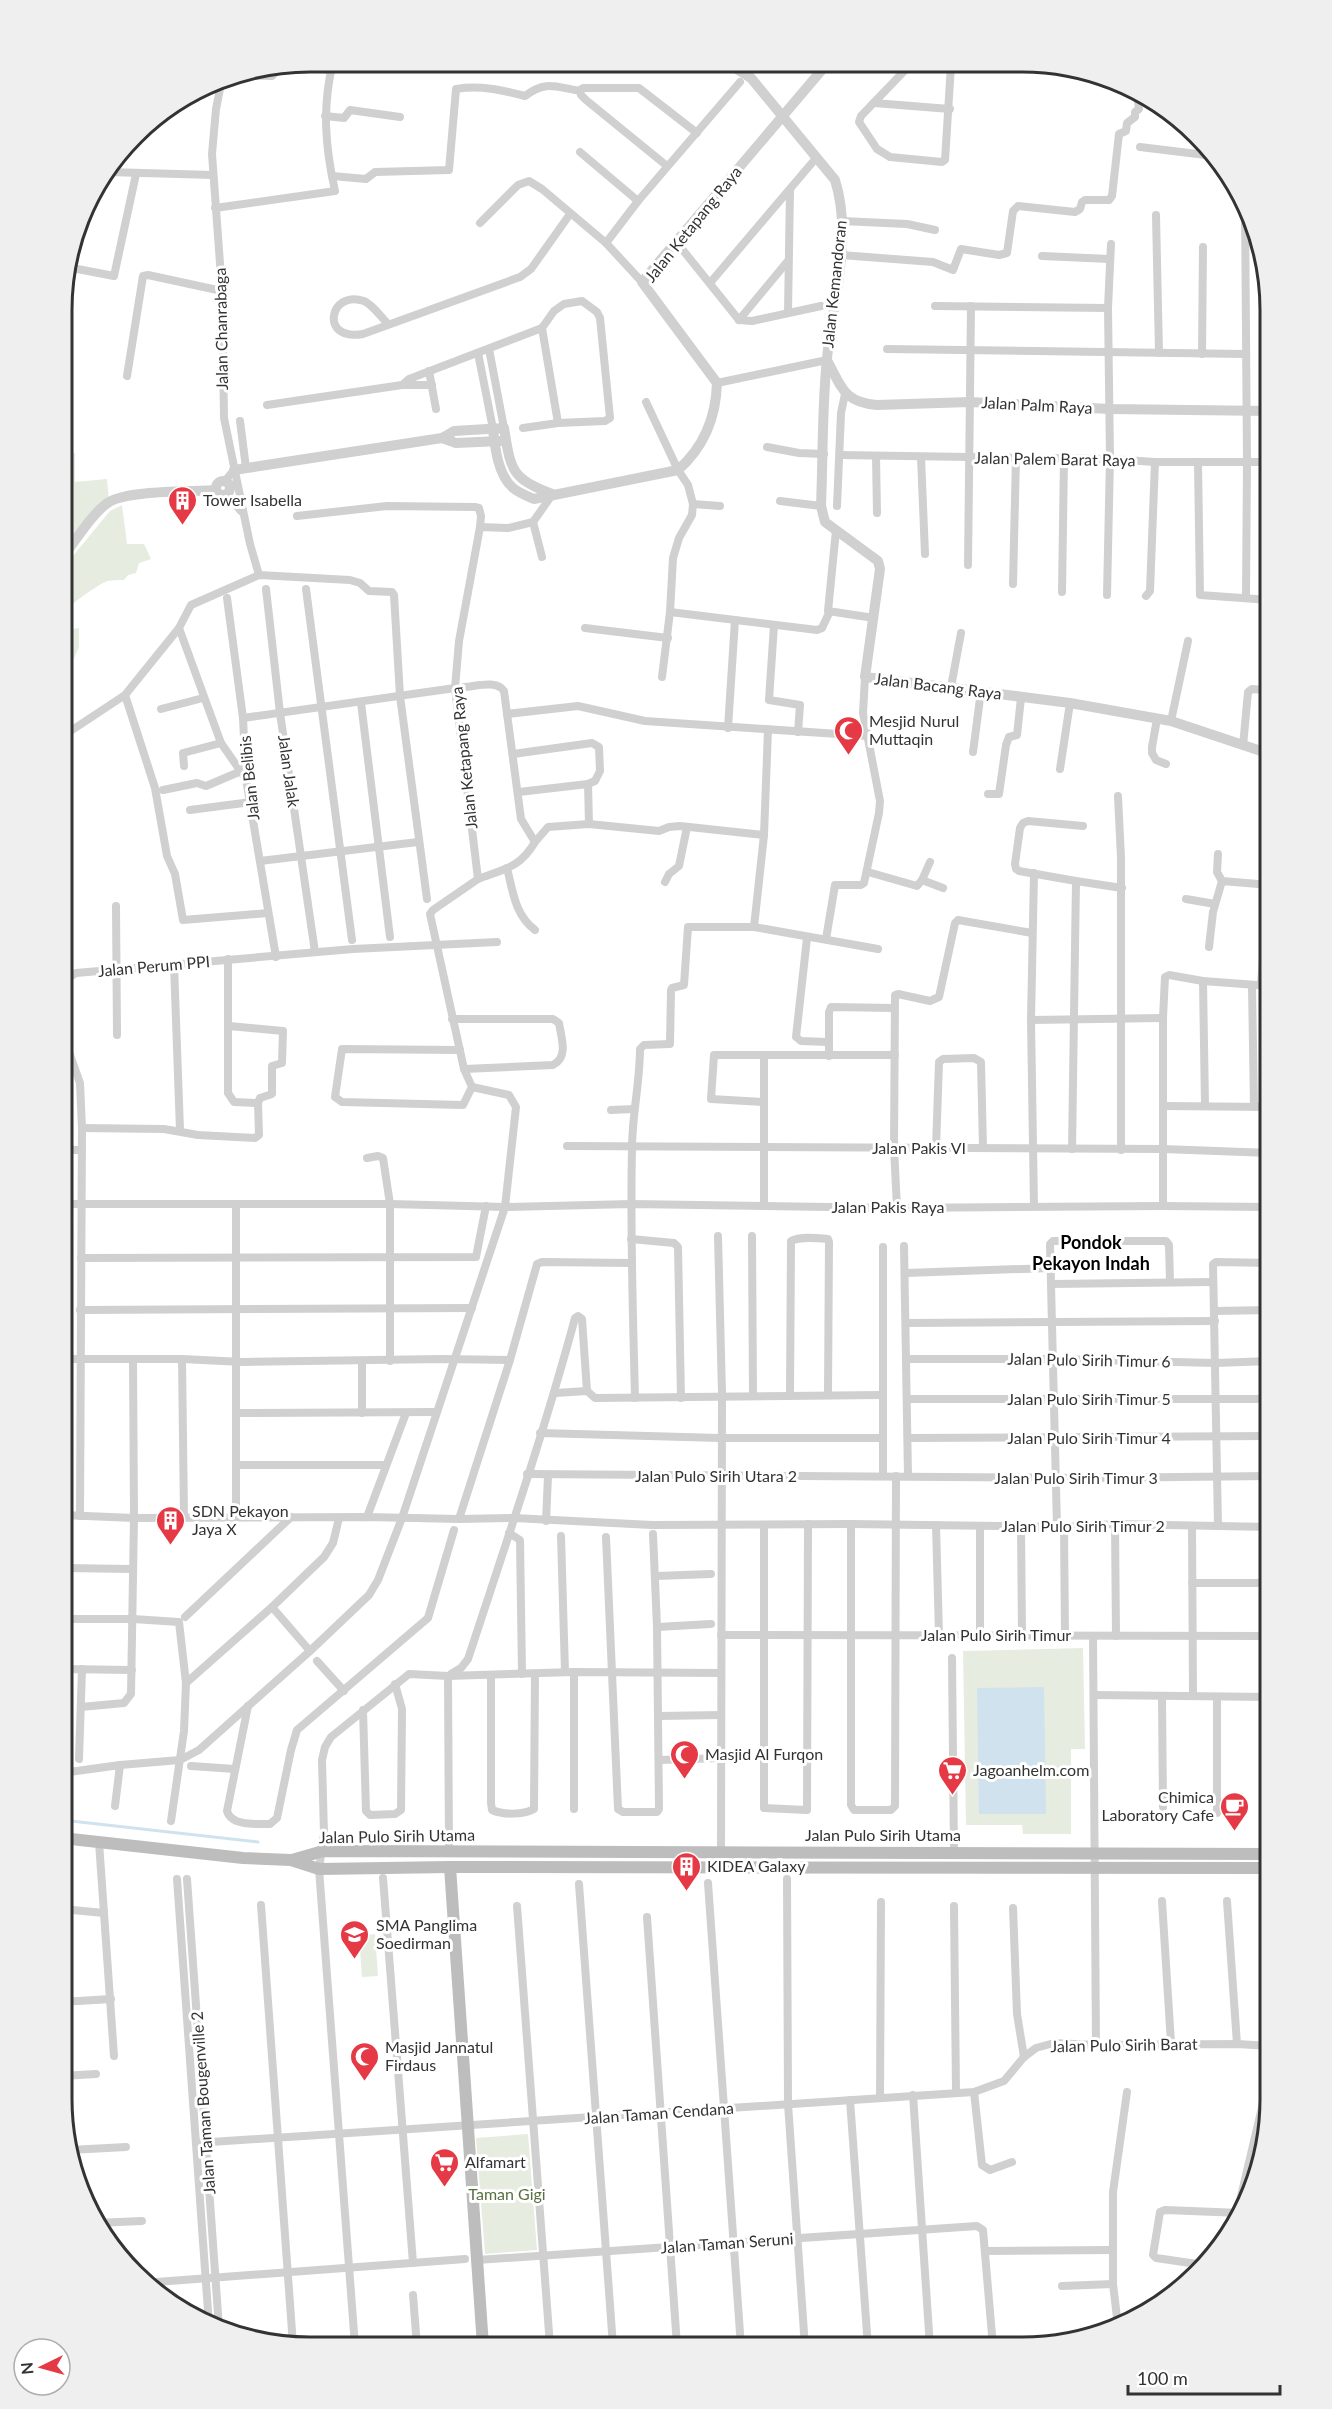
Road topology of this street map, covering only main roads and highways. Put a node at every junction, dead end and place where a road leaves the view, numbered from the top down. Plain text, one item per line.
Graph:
1 (72, 1839) edge
2 (491, 1852) junction
3 (1260, 1854) edge
4 (291, 1860) junction
5 (450, 1867) junction
6 (491, 1867) junction
7 (1260, 1868) edge
8 (482, 2337) edge

1 - 4 main road
2 - 3 main road, Jalan Pulo Sirih Utama
2 - 4 main road, Jalan Pulo Sirih Utama
2 - 6 main road
4 - 5 main road, Jalan Pulo Sirih Utama
5 - 6 main road, Jalan Pulo Sirih Utama
5 - 8 main road
6 - 7 main road, Jalan Pulo Sirih Utama

